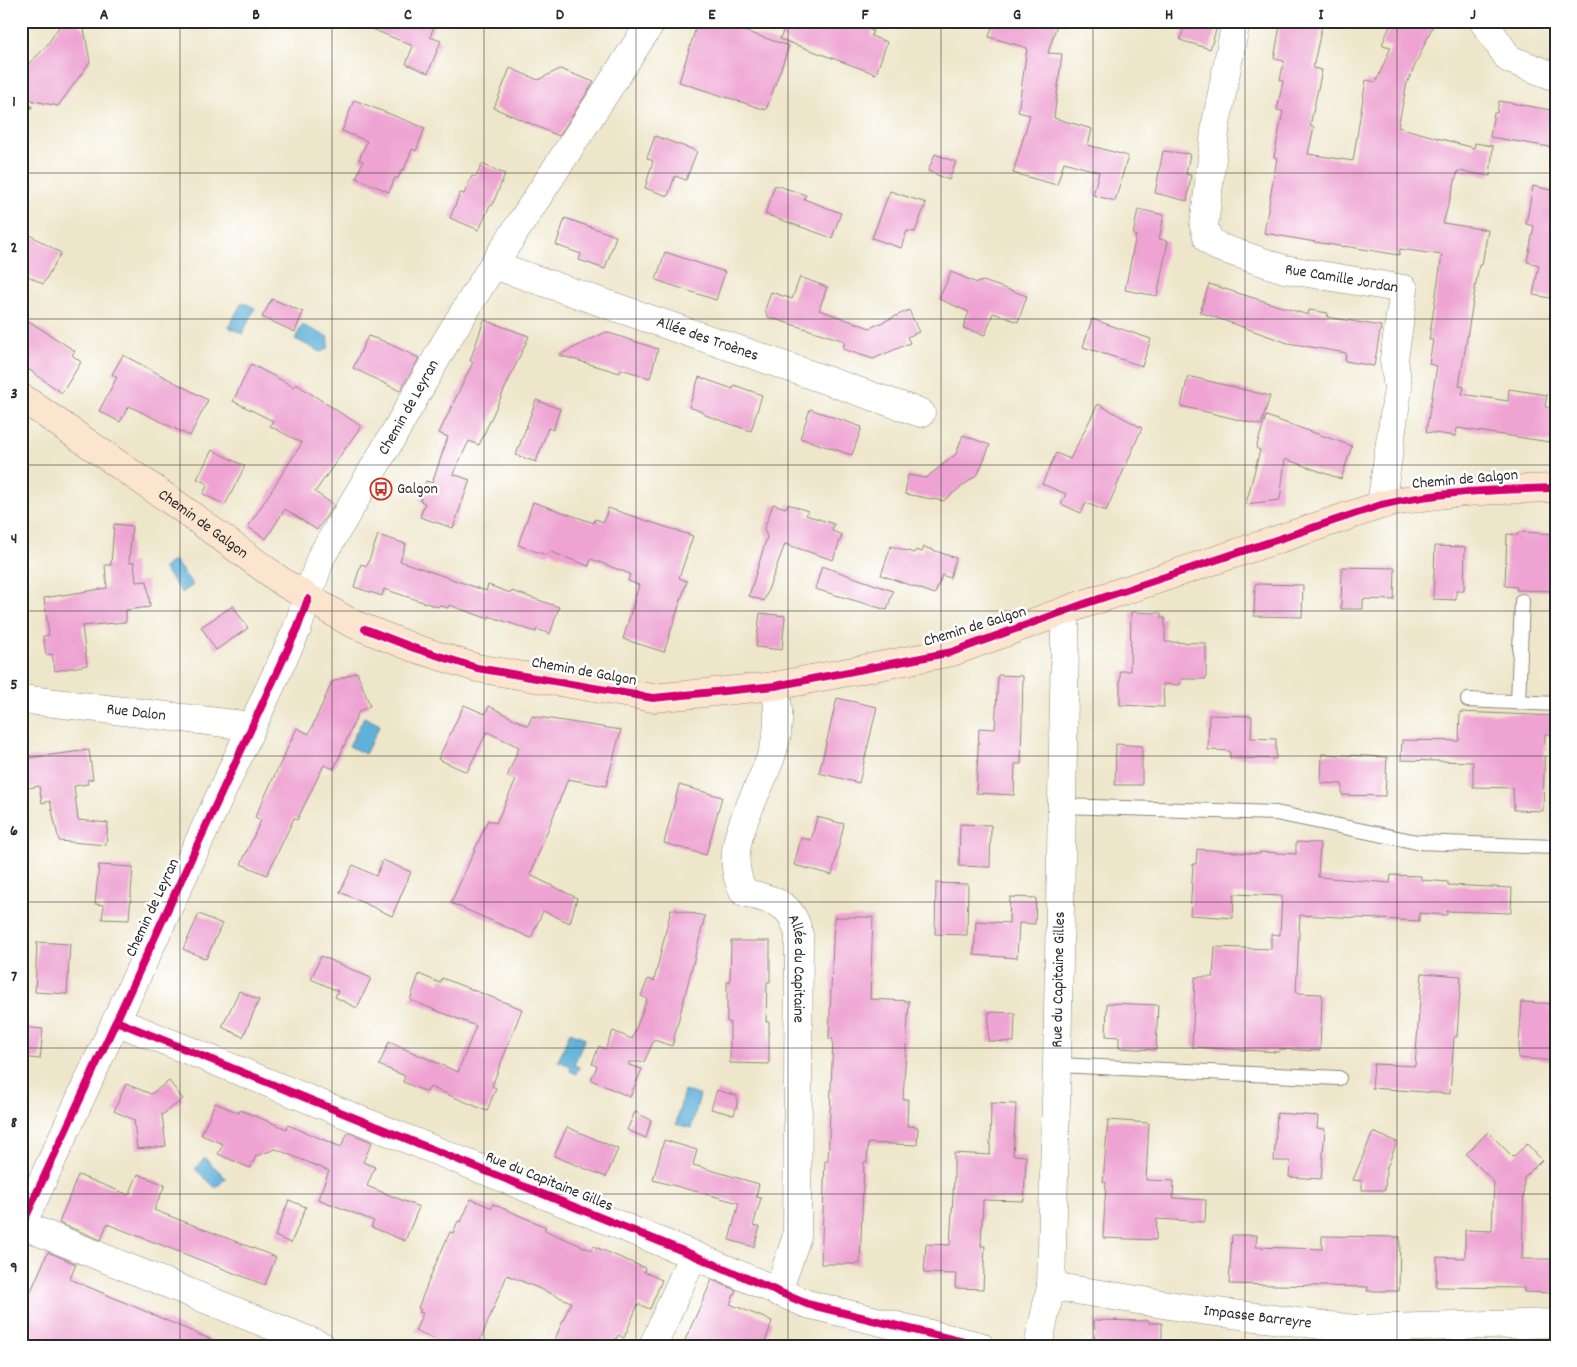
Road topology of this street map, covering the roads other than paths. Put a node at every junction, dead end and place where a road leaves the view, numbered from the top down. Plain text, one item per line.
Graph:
1 (652, 21) edge
2 (1236, 21) edge
3 (1483, 21) edge
4 (1556, 77) edge
5 (494, 265) junction
6 (21, 397) edge
7 (921, 413) dead end
8 (1556, 488) edge
9 (1381, 505) junction
10 (308, 599) junction
11 (1522, 601) dead end
12 (1062, 614) junction
13 (775, 686) junction
14 (21, 699) edge
15 (1468, 700) dead end
16 (1518, 702) junction
17 (1556, 704) edge
18 (251, 726) junction
19 (1062, 806) junction
20 (1556, 848) edge
21 (116, 1021) junction
22 (1057, 1065) junction
23 (1339, 1078) dead end
24 (22, 1226) edge
25 (692, 1255) junction
26 (1051, 1286) junction
27 (778, 1292) junction
28 (1556, 1324) edge
29 (322, 1346) edge
30 (653, 1346) edge
31 (980, 1346) edge
32 (1038, 1346) edge

1 - 5 street, Chemin de Leyran
2 - 9 street, Rue Camille Jordan
3 - 4 street
5 - 7 street, Allée des Troènes
5 - 10 street, Chemin de Leyran
6 - 10 main road, Chemin de Galgon
8 - 9 main road, Chemin de Galgon
9 - 12 main road, Chemin de Galgon
10 - 13 main road, Chemin de Galgon
10 - 18 street, Chemin de Leyran
11 - 16 lane
12 - 13 main road, Chemin de Galgon
12 - 19 street, Rue du Capitaine Gilles
13 - 27 street, Allée du Capitaine
14 - 18 street, Rue Dalon
15 - 16 lane
16 - 17 lane
18 - 21 street, Chemin de Leyran
19 - 20 lane
19 - 22 street, Rue du Capitaine Gilles
21 - 24 street, Chemin de Leyran
21 - 25 street, Rue du Capitaine Gilles
22 - 23 lane
22 - 26 street, Rue du Capitaine Gilles
24 - 29 street
25 - 27 street, Rue du Capitaine Gilles
25 - 30 street
26 - 28 street, Impasse Barreyre
26 - 32 street, Rue du Capitaine Gilles
27 - 31 street, Rue du Capitaine Gilles

